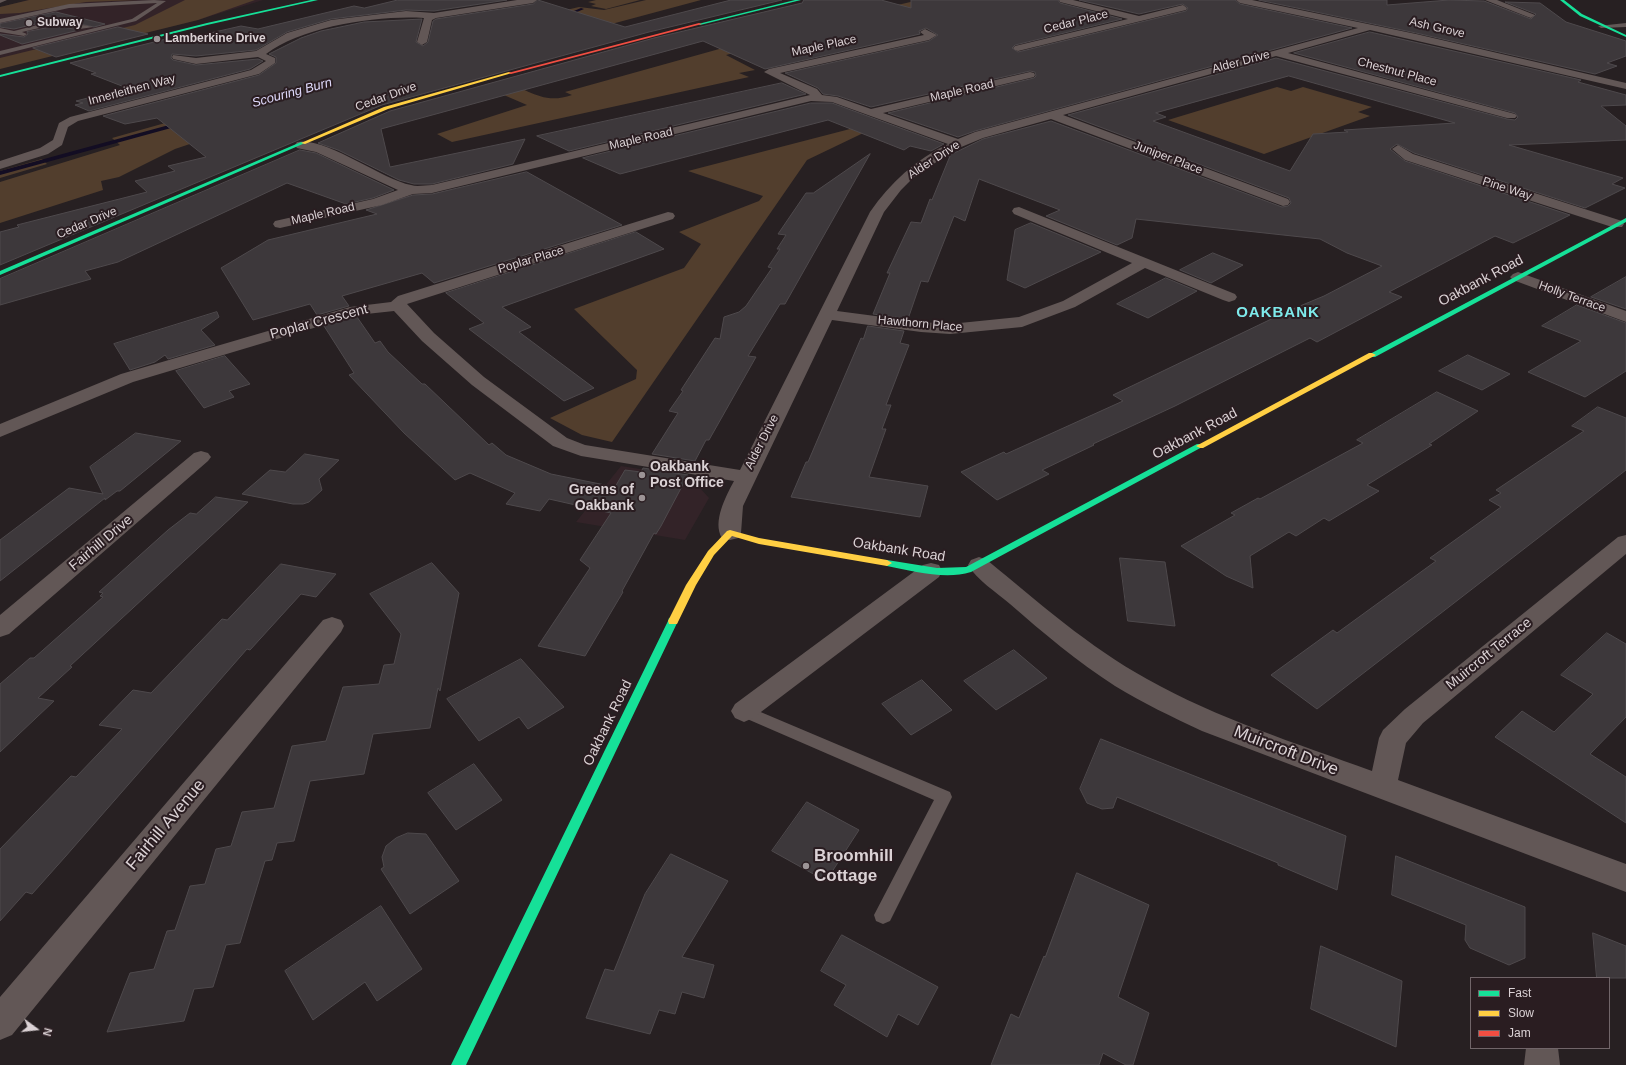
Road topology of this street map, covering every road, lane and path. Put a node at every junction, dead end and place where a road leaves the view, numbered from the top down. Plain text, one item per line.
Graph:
1 (6, 0) edge
2 (164, 0) edge
3 (275, 0) edge
4 (316, 0) edge
5 (533, 0) edge
6 (799, 0) edge
7 (1063, 0) edge
8 (1240, 0) edge
9 (1489, 0) edge
10 (1562, 0) edge
11 (0, 1) edge
12 (1183, 8) dead end
13 (1531, 15) dead end
14 (434, 16) junction
15 (1139, 19) junction
16 (0, 21) edge
17 (207, 24) junction
18 (1626, 25) edge
19 (108, 26) junction
20 (1601, 26) junction
21 (1370, 27) junction
22 (0, 30) edge
23 (15, 32) junction
24 (925, 32) dead end
25 (30, 35) dead end
26 (1626, 36) edge
27 (37, 37) dead end
28 (51, 40) junction
29 (422, 42) dead end
30 (1018, 48) dead end
31 (0, 53) edge
32 (1276, 53) junction
33 (259, 54) junction
34 (177, 57) dead end
35 (196, 61) junction
36 (171, 67) dead end
37 (1030, 75) dead end
38 (0, 76) edge
39 (1626, 86) edge
40 (818, 98) junction
41 (870, 112) junction
42 (1052, 115) junction
43 (1511, 116) dead end
44 (958, 143) junction
45 (301, 145) junction
46 (1398, 149) dead end
47 (0, 165) edge
48 (411, 190) junction
49 (1283, 202) dead end
50 (1019, 211) dead end
51 (668, 216) dead end
52 (1622, 222) edge
53 (280, 224) dead end
54 (1144, 262) junction
55 (0, 273) edge
56 (1518, 277) junction
57 (1229, 297) dead end
58 (395, 306) junction
59 (826, 314) junction
60 (1626, 317) edge
61 (0, 431) edge
62 (202, 457) dead end
63 (745, 477) junction
64 (730, 533) junction
65 (1626, 542) edge
66 (979, 564) junction
67 (931, 571) junction
68 (332, 626) dead end
69 (0, 628) edge
70 (744, 711) joint
71 (1382, 787) junction
72 (1626, 878) edge
73 (883, 915) dead end
74 (0, 1023) edge
75 (458, 1065) edge

1 - 11 lane
2 - 16 lane
2 - 19 lane
3 - 17 street
4 - 17 street
5 - 14 street, Innerleithen Way
6 - 45 street, Cedar Drive
7 - 15 street, Cedar Place
8 - 21 street, Ash Grove
9 - 13 street
10 - 20 street
12 - 15 street, Cedar Place
14 - 29 street
14 - 33 street, Innerleithen Way
15 - 30 street, Cedar Place
17 - 38 street
18 - 20 lane
19 - 23 lane
19 - 28 lane
20 - 26 street
21 - 32 street, Alder Drive
21 - 39 street, Ash Grove
22 - 23 lane
23 - 25 lane
24 - 40 street, Maple Place
27 - 28 lane
28 - 31 lane
32 - 42 street, Alder Drive
32 - 43 street, Chestnut Place
33 - 35 street, Innerleithen Way
33 - 47 street, Innerleithen Way
34 - 35 street, Innerleithen Way
35 - 36 street, Innerleithen Way
37 - 41 street, Maple Road
40 - 41 street, Maple Road
40 - 48 street, Maple Road
41 - 44 street, Maple Road
42 - 44 street, Alder Drive
42 - 49 street, Juniper Place
44 - 59 street, Alder Drive
45 - 48 street, Maple Road
45 - 55 street, Cedar Drive
46 - 52 street, Pine Way
48 - 53 street, Maple Road
50 - 54 street
51 - 58 street, Poplar Place
52 - 56 street, Oakbank Road
54 - 57 street
54 - 59 street, Hawthorn Place
56 - 60 street, Holly Terrace
56 - 66 street, Oakbank Road
58 - 61 street, Poplar Crescent
58 - 63 street
59 - 63 street, Alder Drive
62 - 69 street, Fairhill Drive
63 - 64 street, Alder Drive
64 - 67 street, Oakbank Road
64 - 75 street, Oakbank Road
65 - 71 street, Muircroft Terrace
66 - 67 street, Oakbank Road
66 - 71 street, Muircroft Drive
67 - 70 street
68 - 74 street, Fairhill Avenue
70 - 73 lane
71 - 72 street, Muircroft Drive

